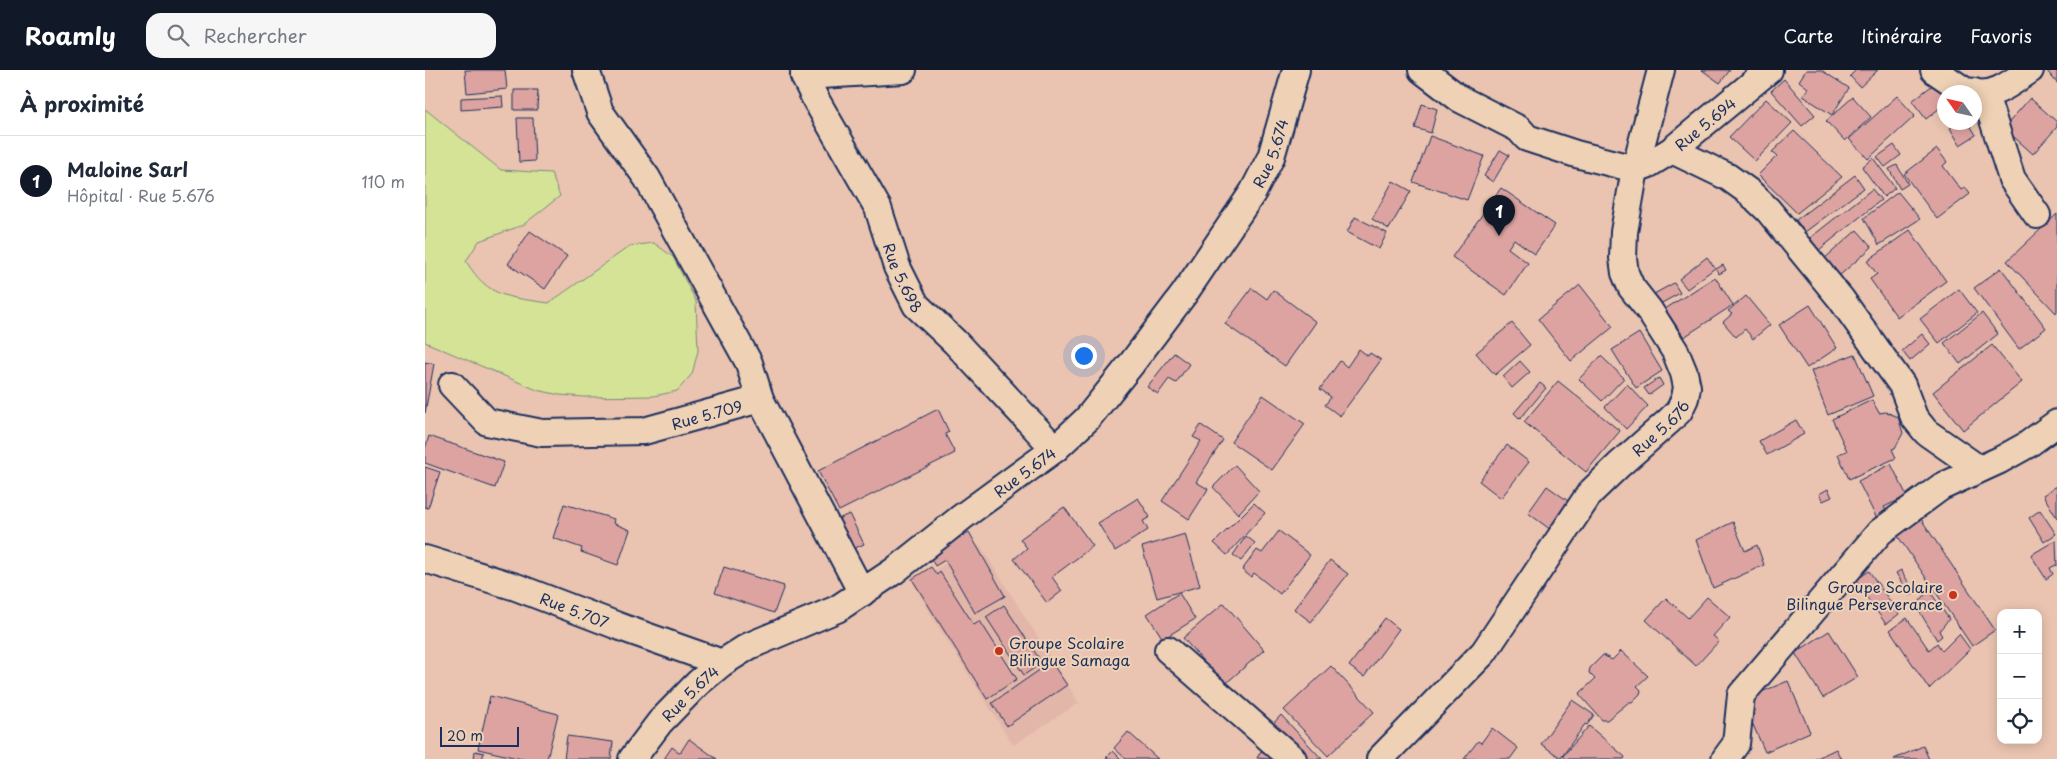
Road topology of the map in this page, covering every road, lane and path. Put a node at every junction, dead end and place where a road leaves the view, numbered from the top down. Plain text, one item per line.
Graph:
1 (586, 70) edge
2 (903, 70) edge
3 (1296, 70) edge
4 (1422, 70) edge
5 (1661, 70) edge
6 (1769, 70) edge
7 (1934, 70) edge
8 (2030, 70) edge
9 (804, 73) edge
10 (1956, 85) edge
11 (1982, 92) edge
12 (1982, 103) edge
13 (1672, 150) junction
14 (1635, 169) junction
15 (2037, 215) dead end
16 (452, 385) dead end
17 (760, 399) junction
18 (2057, 423) edge
19 (1055, 449) junction
20 (1979, 469) junction
21 (425, 559) edge
22 (862, 593) junction
23 (1168, 650) dead end
24 (722, 663) junction
25 (632, 759) edge
26 (1293, 759) edge
27 (1381, 759) edge
28 (1725, 759) edge

1 - 17 street
2 - 9 street
3 - 19 street, Rue 5.674
4 - 14 street
5 - 14 street, Rue 5.676
6 - 13 street, Rue 5.694
7 - 10 street
8 - 11 street
9 - 19 street, Rue 5.698
12 - 15 street
13 - 14 street, Rue 5.694
13 - 20 street
14 - 27 street, Rue 5.676
16 - 17 street, Rue 5.709
17 - 22 street, Rue 5.709
18 - 20 street
19 - 22 street, Rue 5.674
20 - 28 street
21 - 24 street, Rue 5.707
22 - 24 street, Rue 5.674
23 - 26 street
24 - 25 street, Rue 5.674

